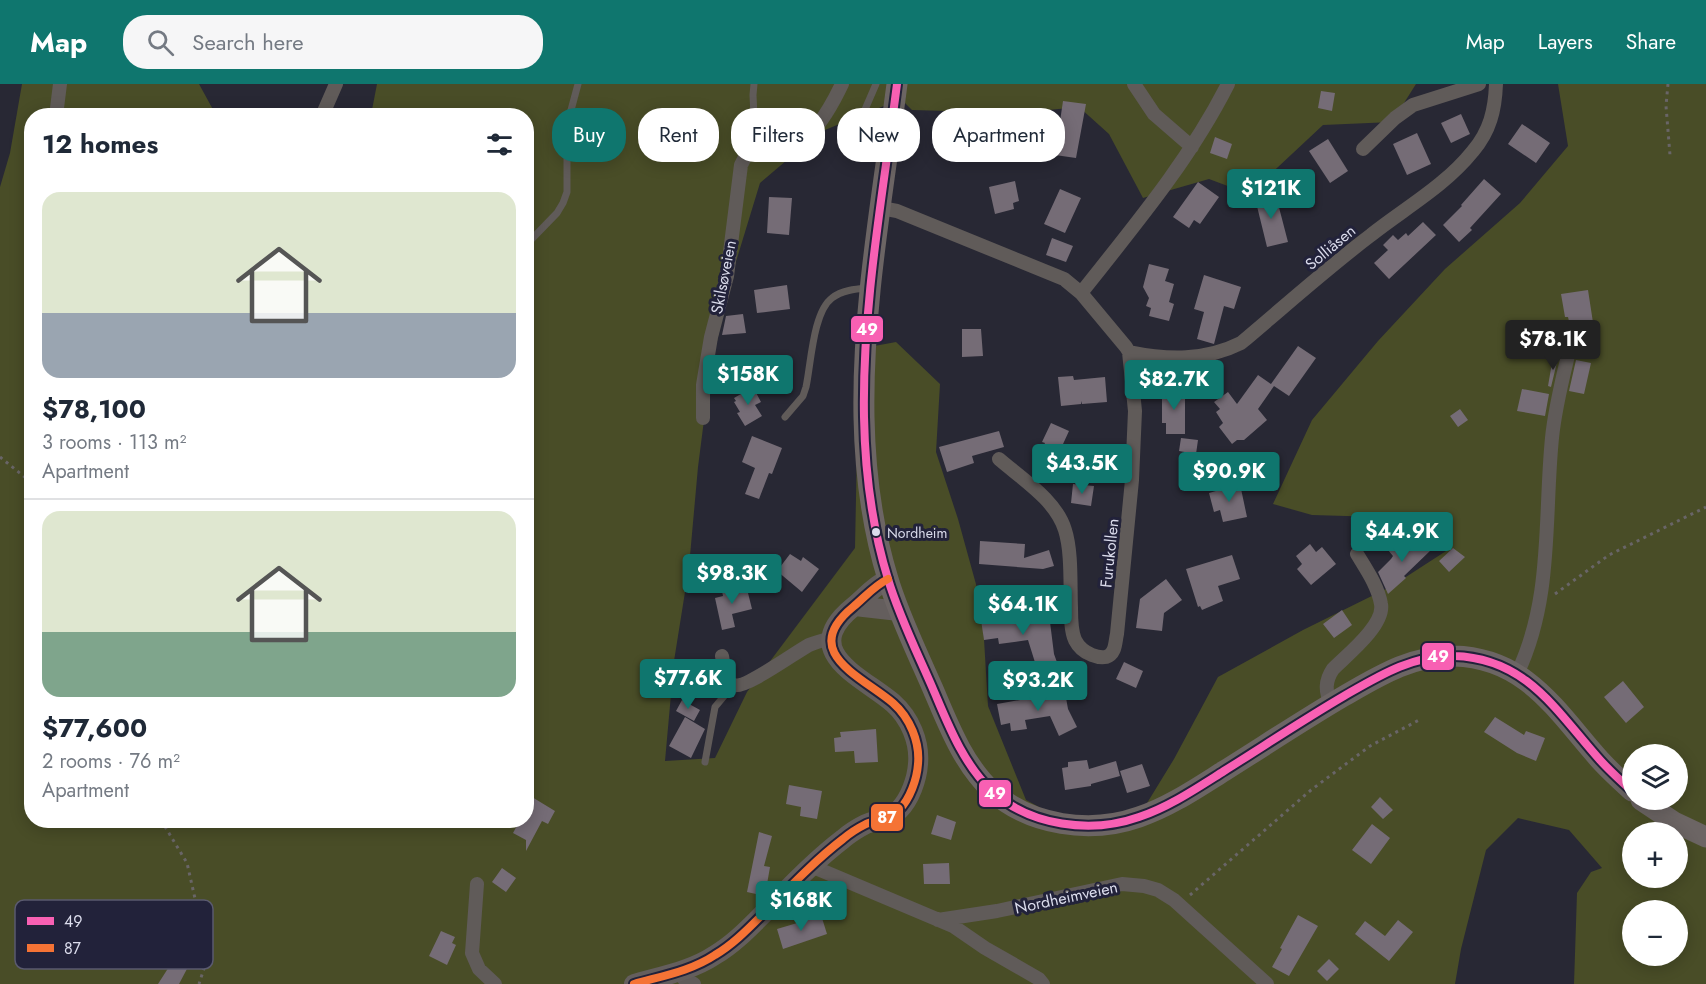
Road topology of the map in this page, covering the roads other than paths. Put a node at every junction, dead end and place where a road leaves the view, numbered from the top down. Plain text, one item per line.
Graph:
1 (60, 84) edge
2 (336, 84) edge
3 (578, 84) edge
4 (754, 84) edge
5 (842, 84) edge
6 (876, 84) edge
7 (897, 84) edge
8 (1134, 84) edge
9 (1228, 84) edge
10 (1479, 84) edge
11 (1496, 84) edge
12 (57, 108) edge
13 (326, 108) edge
14 (754, 108) edge
15 (865, 108) edge
16 (894, 108) edge
17 (825, 112) edge
18 (1192, 147) junction
19 (1363, 149) dead end
20 (743, 162) edge
21 (887, 162) edge
22 (881, 208) junction
23 (534, 237) edge
24 (871, 288) junction
25 (1081, 293) junction
26 (1570, 347) dead end
27 (1129, 352) junction
28 (785, 417) dead end
29 (703, 418) dead end
30 (999, 459) dead end
31 (1357, 554) dead end
32 (888, 579) junction
33 (855, 606) junction
34 (899, 611) junction
35 (832, 638) junction
36 (722, 656) dead end
37 (1517, 674) junction
38 (738, 686) junction
39 (1331, 704) junction
40 (705, 762) dead end
41 (1622, 781) edge
42 (1656, 810) edge
43 (1706, 837) edge
44 (811, 866) junction
45 (477, 884) dead end
46 (938, 920) junction
47 (688, 979) edge
48 (495, 984) edge
49 (634, 984) edge
50 (1043, 984) edge
51 (1267, 984) edge

1 - 12 street
2 - 13 street
3 - 23 lane
4 - 14 lane
5 - 17 street
6 - 15 lane
7 - 16 main road
8 - 18 street
9 - 18 street
10 - 19 street
11 - 27 street, Solliåsen
18 - 25 street
20 - 29 street, Skilsøveien
21 - 22 main road
22 - 24 main road
22 - 25 street
24 - 28 lane
24 - 32 main road
25 - 27 street
26 - 37 street
27 - 30 street, Furukollen
31 - 39 street
32 - 33 main road
32 - 34 main road
33 - 34 main road
33 - 35 main road
34 - 39 main road
35 - 38 street
35 - 44 main road
36 - 38 street
37 - 39 main road
37 - 41 main road
38 - 40 lane
42 - 43 main road
44 - 46 street
44 - 47 main road
45 - 48 street
46 - 50 street
46 - 51 street, Nordheimveien
47 - 49 main road

